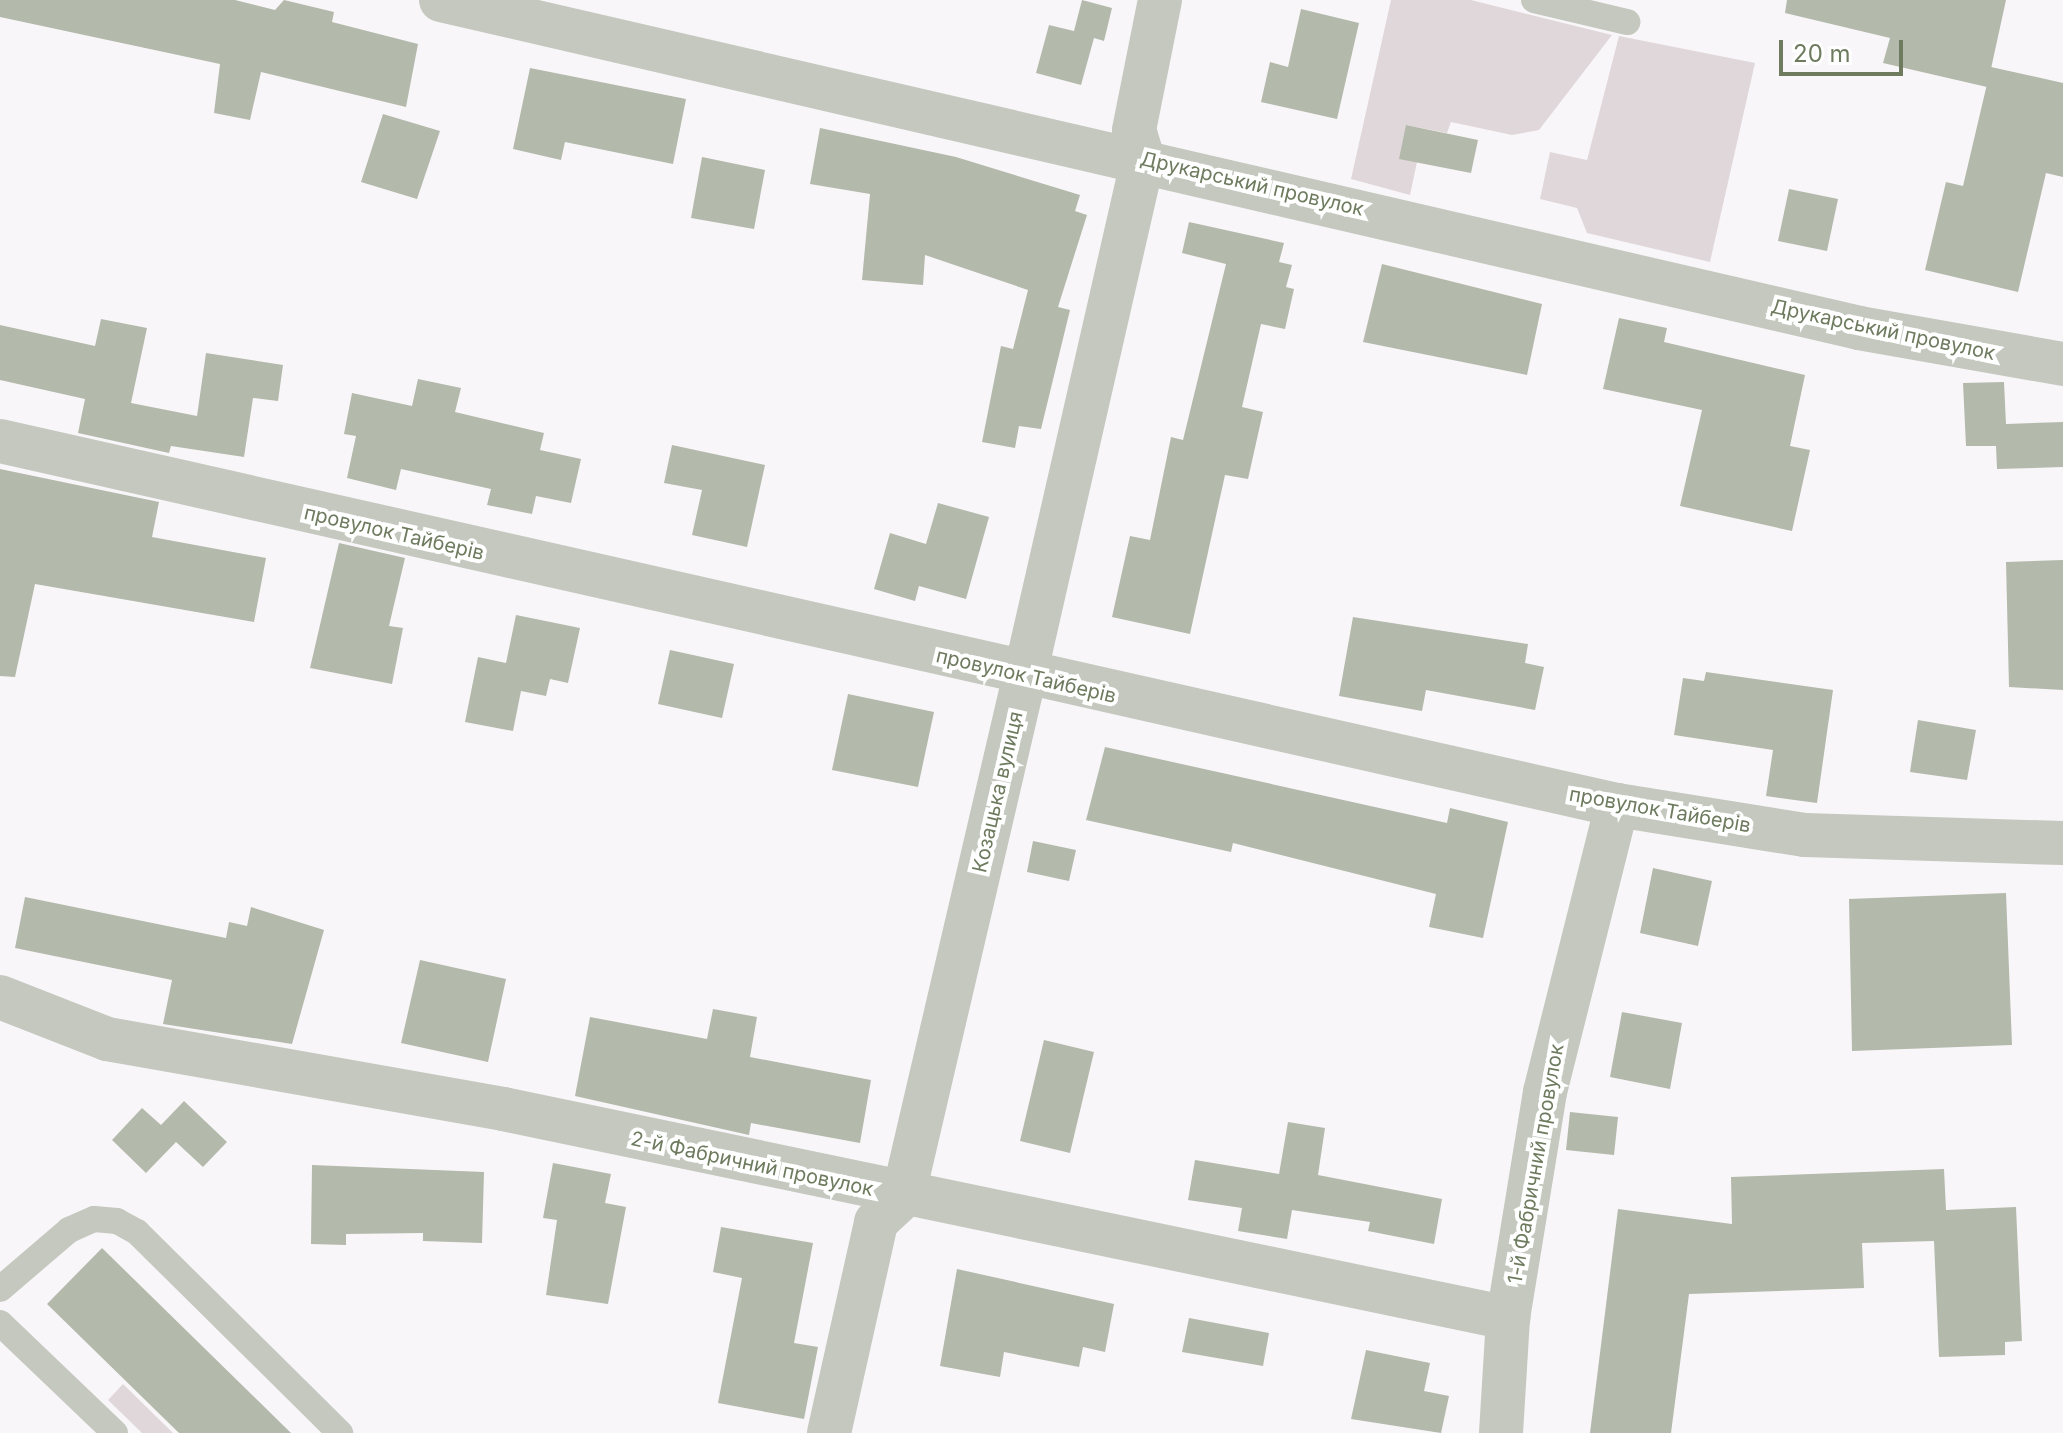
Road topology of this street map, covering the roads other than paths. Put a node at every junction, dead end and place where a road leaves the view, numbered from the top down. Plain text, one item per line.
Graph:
1 (441, 0) edge
2 (1160, 0) edge
3 (1534, 0) edge
4 (1627, 22) dead end
5 (1143, 159) junction
6 (2063, 364) edge
7 (0, 441) edge
8 (1025, 677) junction
9 (1617, 805) junction
10 (2063, 843) edge
11 (0, 997) edge
12 (903, 1197) junction
13 (0, 1289) edge
14 (1508, 1318) junction
15 (0, 1323) edge
16 (115, 1433) edge
17 (340, 1433) edge
18 (829, 1433) edge
19 (1501, 1433) edge

1 - 5 street, Друкарський провулок
2 - 5 street, Козацька вулиця
3 - 4 lane
5 - 6 street, Друкарський провулок
5 - 8 street, Козацька вулиця
7 - 8 street, провулок Тайберів
8 - 9 street, провулок Тайберів
8 - 12 street, Козацька вулиця
9 - 10 street, провулок Тайберів
9 - 14 street, 1-й Фабричний провулок
11 - 12 street, 2-й Фабричний провулок
12 - 14 street, 2-й Фабричний провулок
12 - 18 street
13 - 17 lane
14 - 19 street, 1-й Фабричний провулок
15 - 16 lane

